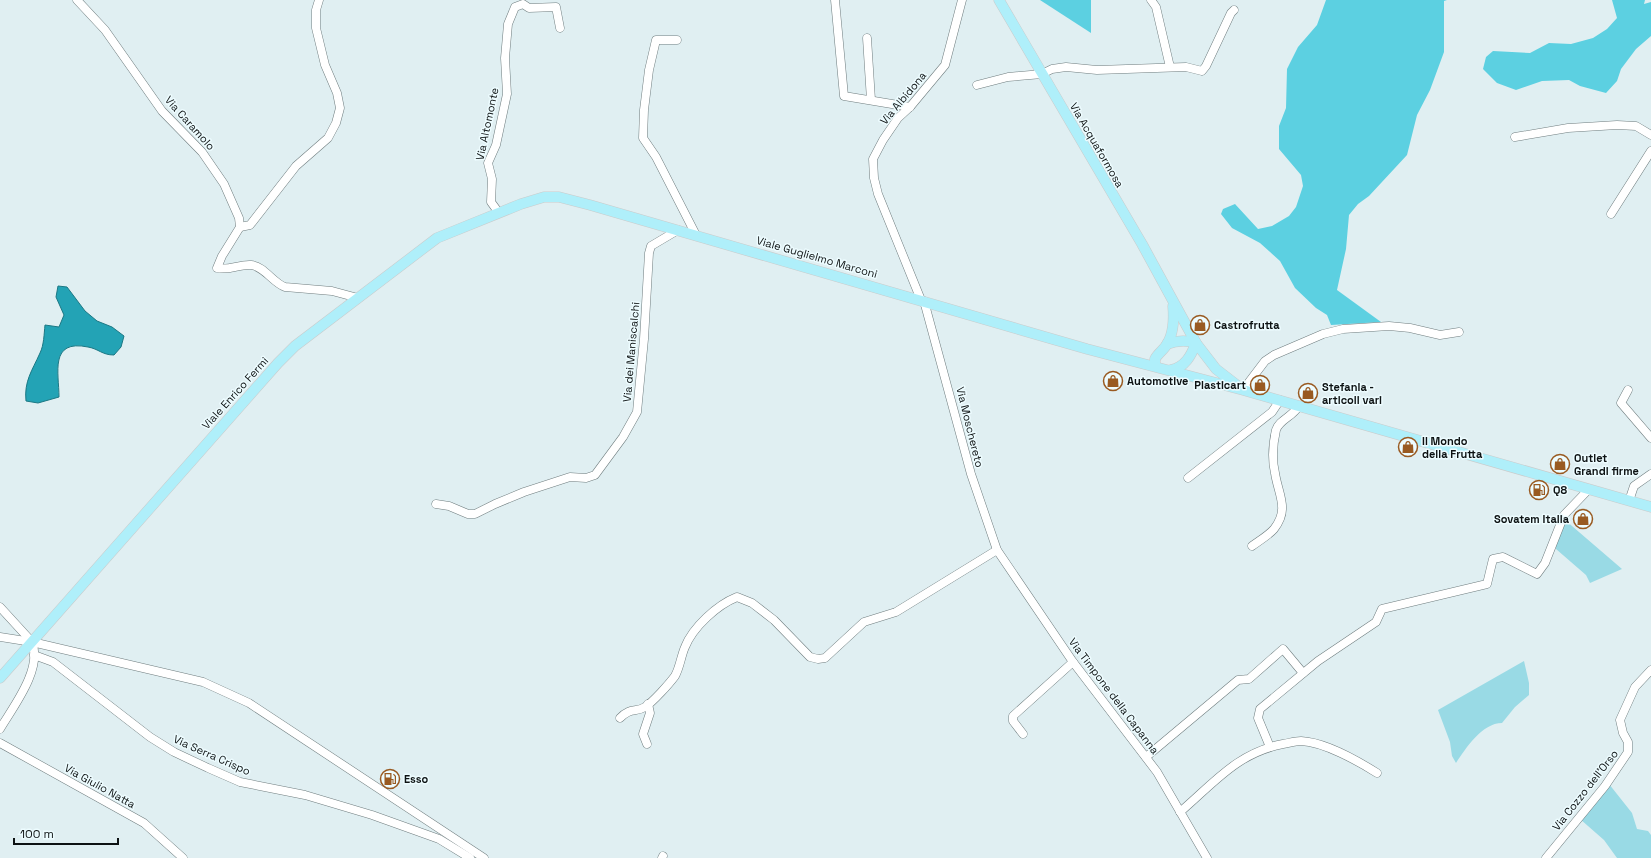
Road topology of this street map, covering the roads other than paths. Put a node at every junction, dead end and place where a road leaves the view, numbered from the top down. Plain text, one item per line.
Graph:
1 (77, 0) edge
2 (319, 0) edge
3 (835, 0) edge
4 (962, 0) edge
5 (999, 0) edge
6 (1152, 0) edge
7 (1234, 10) dead end
8 (560, 28) dead end
9 (867, 38) dead end
10 (677, 40) dead end
11 (1170, 67) junction
12 (1042, 74) junction
13 (977, 85) dead end
14 (871, 100) junction
15 (910, 107) junction
16 (1651, 135) edge
17 (1515, 137) dead end
18 (1651, 151) edge
19 (499, 213) junction
20 (1611, 214) dead end
21 (240, 227) junction
22 (678, 230) junction
23 (696, 235) junction
24 (358, 298) junction
25 (923, 301) junction
26 (1173, 302) junction
27 (1459, 332) dead end
28 (1196, 343) junction
29 (1167, 344) junction
30 (1155, 361) junction
31 (1171, 370) junction
32 (1243, 390) junction
33 (1628, 390) dead end
34 (1280, 400) junction
35 (1299, 406) junction
36 (1651, 438) edge
37 (1651, 474) edge
38 (1188, 478) dead end
39 (1589, 490) junction
40 (1629, 501) junction
41 (436, 504) dead end
42 (1651, 507) edge
43 (1252, 546) dead end
44 (999, 553) junction
45 (0, 607) edge
46 (0, 637) edge
47 (32, 642) junction
48 (34, 655) junction
49 (1073, 662) junction
50 (1651, 670) edge
51 (1303, 673) junction
52 (0, 678) edge
53 (648, 704) junction
54 (620, 718) dead end
55 (0, 729) edge
56 (1023, 734) dead end
57 (0, 742) edge
58 (648, 744) dead end
59 (1270, 747) junction
60 (1146, 757) junction
61 (1377, 772) dead end
62 (1180, 812) junction
63 (182, 858) edge
64 (470, 858) edge
65 (484, 858) edge
66 (1207, 858) edge
67 (1546, 858) edge

1 - 21 street, Via Caramolo
2 - 21 street
3 - 14 street
4 - 15 street, Via Albidona
5 - 12 main road, Via Acquaformosa
6 - 11 street
7 - 11 street
8 - 19 street, Via Altomonte
9 - 14 street
10 - 23 street
11 - 12 street
12 - 13 street
12 - 26 main road, Via Acquaformosa
14 - 15 street
15 - 25 street, Via Albidona
16 - 17 street
18 - 20 street
19 - 22 main road, Viale Guglielmo Marconi
19 - 24 main road, Viale Enrico Fermi
21 - 24 street
22 - 23 main road, Viale Guglielmo Marconi
22 - 41 street, Via dei Maniscalchi
23 - 25 main road, Viale Guglielmo Marconi
24 - 47 main road, Viale Enrico Fermi
25 - 30 main road, Viale Guglielmo Marconi
25 - 44 street, Via Moschereto
26 - 28 main road, Via Acquaformosa
26 - 29 main road
27 - 32 street
28 - 29 main road
28 - 31 main road
28 - 32 main road, Via Acquaformosa
29 - 30 main road
30 - 31 main road, Viale Guglielmo Marconi
31 - 32 main road, Viale Guglielmo Marconi
32 - 34 main road, Viale Guglielmo Marconi
33 - 36 street
34 - 35 main road, Viale Guglielmo Marconi
34 - 38 street
35 - 39 main road, Viale Guglielmo Marconi
35 - 43 street
37 - 40 street
39 - 40 main road, Viale Guglielmo Marconi
39 - 51 street
40 - 42 main road, Viale Guglielmo Marconi
44 - 49 street, Via Timpone della Capanna
44 - 53 street
45 - 47 street
46 - 47 street
47 - 48 street
47 - 52 main road, Viale Enrico Fermi
47 - 65 street
48 - 55 street
48 - 64 street, Via Serra Crispo
49 - 56 street
49 - 60 street, Via Timpone della Capanna
50 - 67 street, Via Cozzo dell'Orso
51 - 59 street
51 - 60 street
53 - 54 street
53 - 58 street
57 - 63 street, Via Giulio Natta
59 - 61 street
59 - 62 street
60 - 62 street, Via Timpone della Capanna
62 - 66 street, Via Timpone della Capanna

